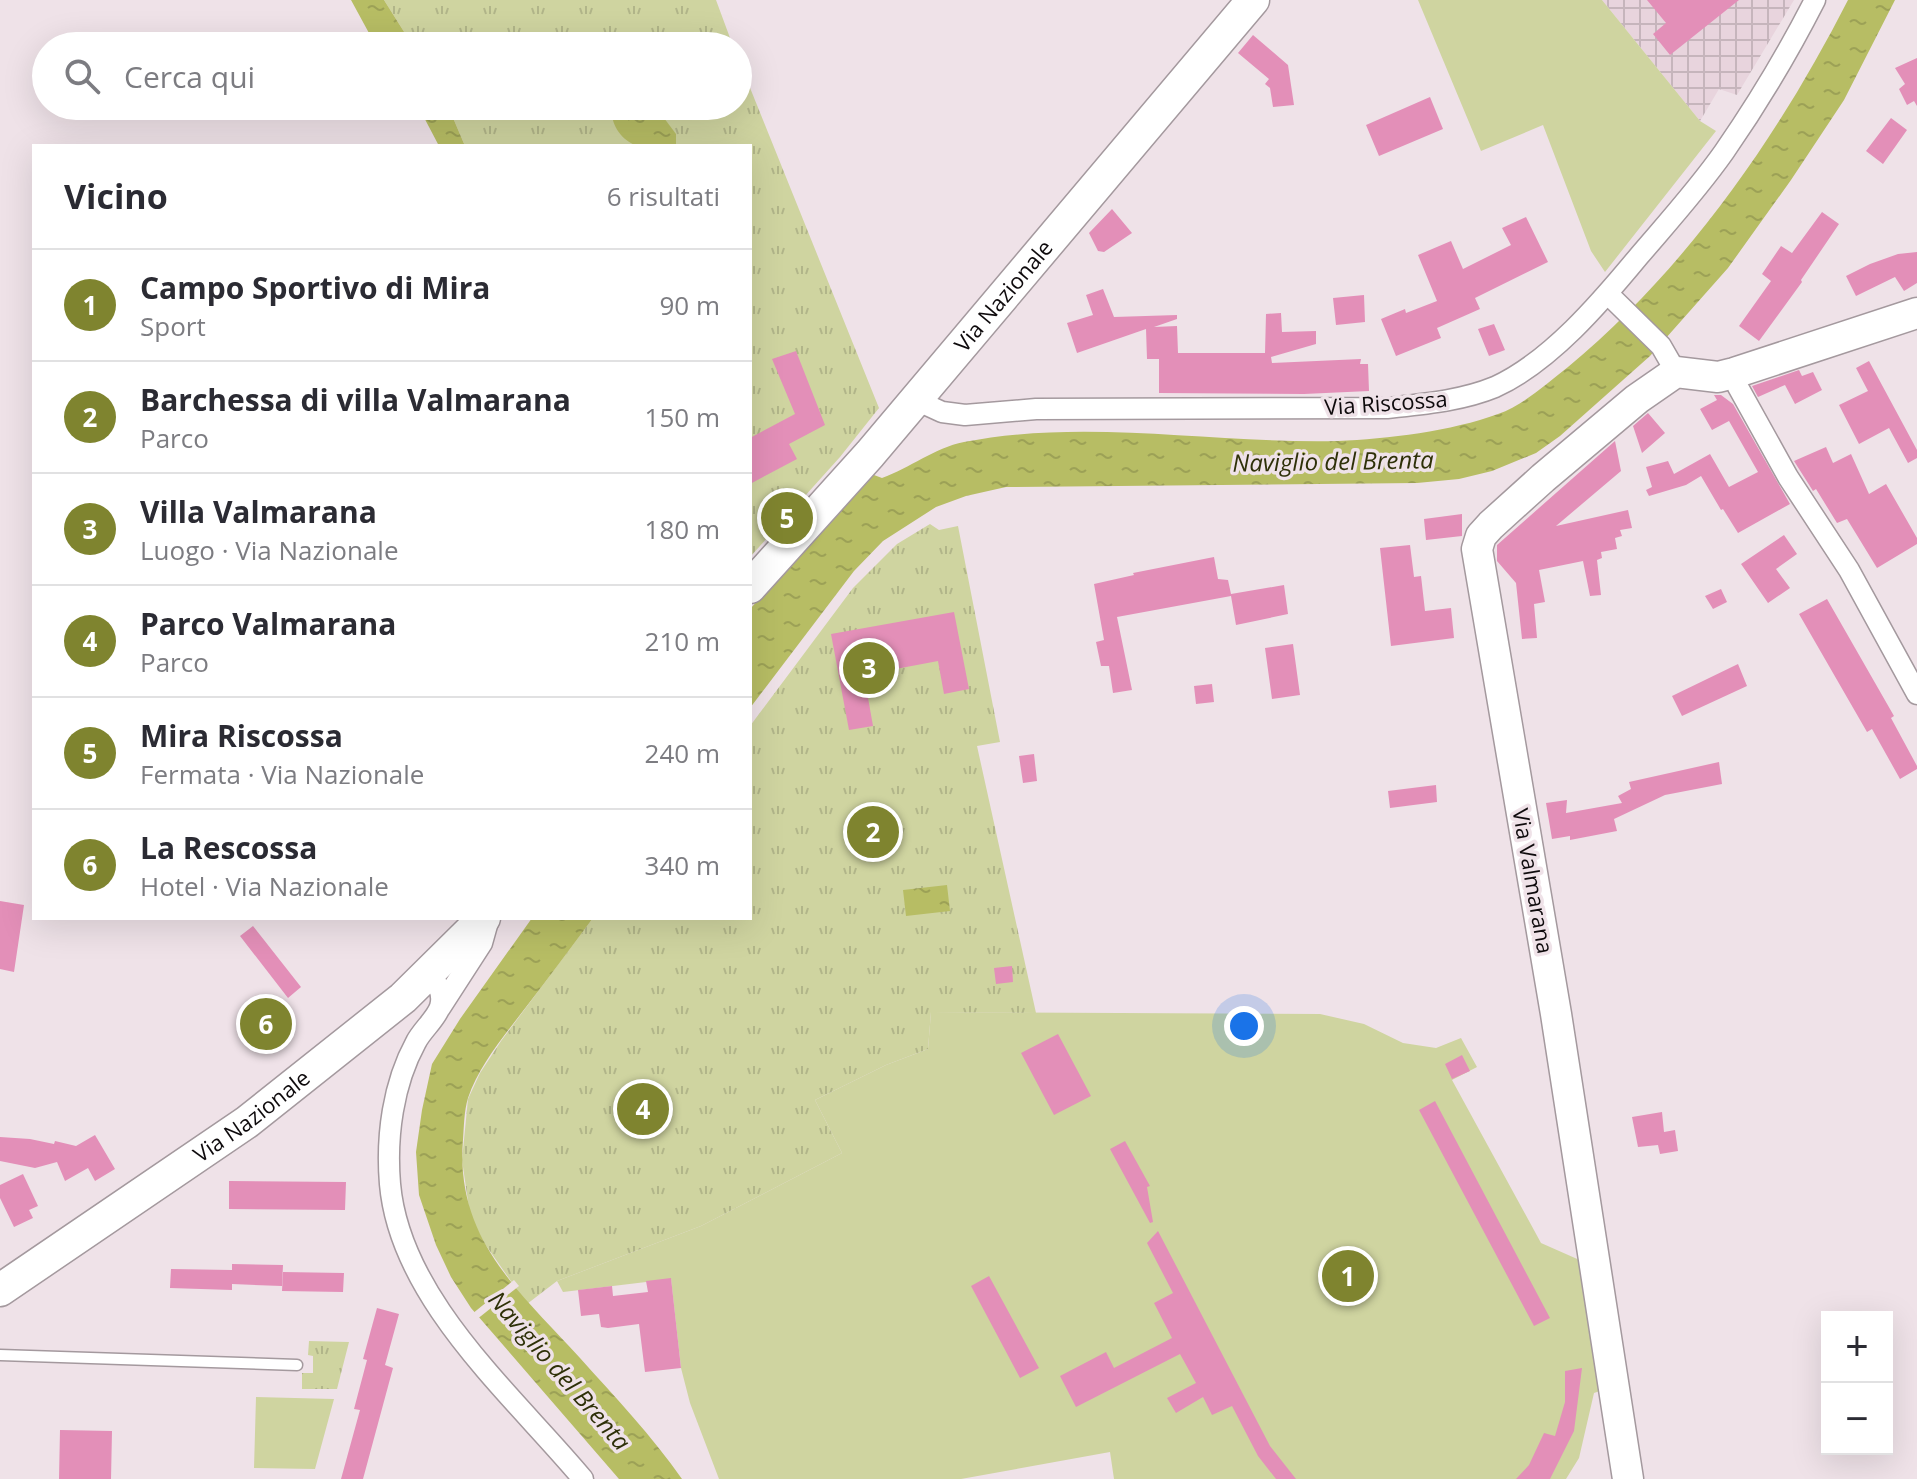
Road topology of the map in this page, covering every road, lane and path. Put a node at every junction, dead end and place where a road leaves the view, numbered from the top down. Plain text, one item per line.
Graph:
1 (1253, 0) edge
2 (1815, 0) edge
3 (1612, 297) junction
4 (1917, 313) edge
5 (1669, 359) junction
6 (1734, 373) junction
7 (916, 400) junction
8 (752, 585) edge
9 (1917, 694) edge
10 (484, 920) edge
11 (486, 920) edge
12 (429, 974) junction
13 (403, 998) junction
14 (440, 1008) junction
15 (416, 1042) junction
16 (0, 1290) edge
17 (0, 1355) edge
18 (297, 1365) dead end
19 (583, 1479) edge
20 (1628, 1479) edge

1 - 7 main road, Via Nazionale
2 - 3 street, Via Riscossa
3 - 5 street
3 - 7 street, Via Riscossa
4 - 6 street
5 - 6 street
5 - 20 street, Via Valmarana
6 - 9 street
7 - 8 main road, Via Nazionale
10 - 12 main road, Via Nazionale
11 - 14 street
12 - 13 main road, Via Nazionale
12 - 14 street
13 - 15 street
13 - 16 main road, Via Nazionale
14 - 15 street
15 - 19 street
17 - 18 lane

